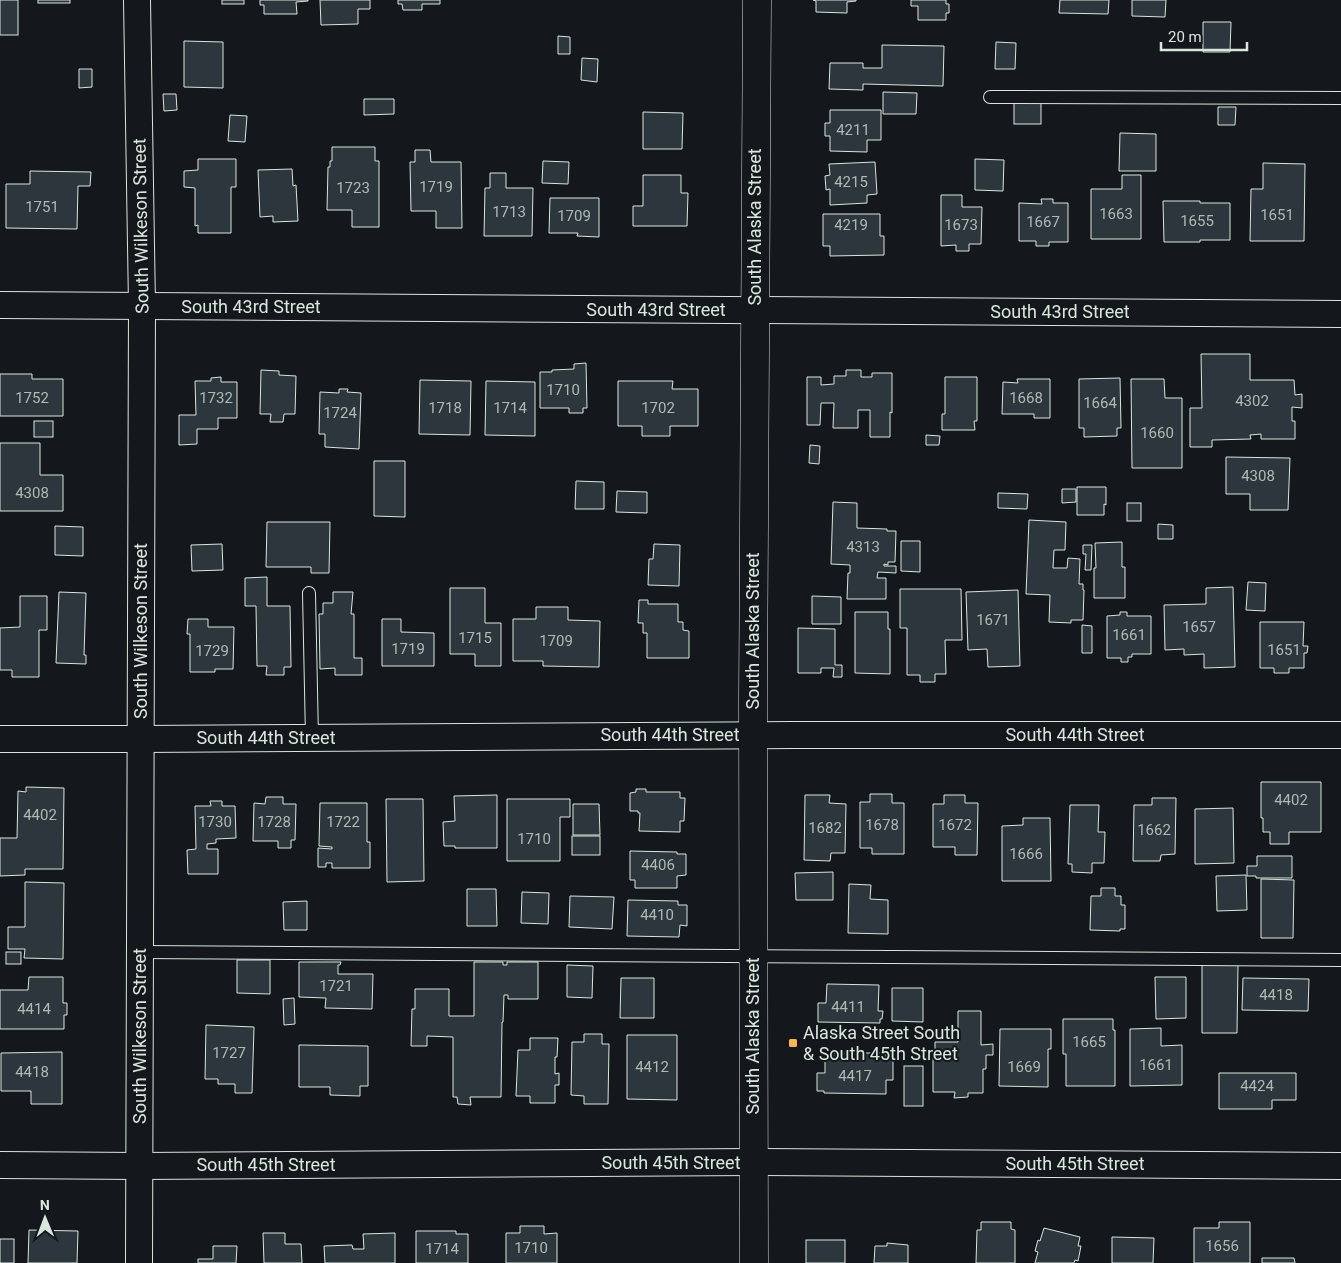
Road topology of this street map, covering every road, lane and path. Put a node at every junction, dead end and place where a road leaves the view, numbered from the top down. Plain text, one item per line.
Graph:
1 (137, 0) edge
2 (757, 0) edge
3 (990, 97) dead end
4 (1341, 98) edge
5 (0, 306) edge
6 (142, 306) junction
7 (755, 310) junction
8 (1341, 314) edge
9 (309, 593) dead end
10 (753, 735) junction
11 (1341, 735) edge
12 (312, 738) junction
13 (0, 739) edge
14 (141, 739) junction
15 (140, 952) junction
16 (753, 956) junction
17 (1341, 960) edge
18 (754, 1162) junction
19 (0, 1165) edge
20 (139, 1166) junction
21 (1341, 1166) edge
22 (139, 1263) edge
23 (754, 1263) edge

1 - 6 street, South Wilkeson Street
2 - 7 street, South Alaska Street
3 - 4 lane
5 - 6 street, South 43rd Street
6 - 7 street, South 43rd Street
6 - 14 street, South Wilkeson Street
7 - 8 street, South 43rd Street
7 - 10 street, South Alaska Street
9 - 12 lane
10 - 11 street, South 44th Street
10 - 12 street, South 44th Street
10 - 16 street, South Alaska Street
12 - 14 street, South 44th Street
13 - 14 street, South 44th Street
14 - 15 street, South Wilkeson Street
15 - 16 lane
15 - 20 street, South Wilkeson Street
16 - 17 lane
16 - 18 street, South Alaska Street
18 - 20 street, South 45th Street
18 - 21 street, South 45th Street
18 - 23 street, South Alaska Street
19 - 20 street, South 45th Street
20 - 22 street, South Wilkeson Street

